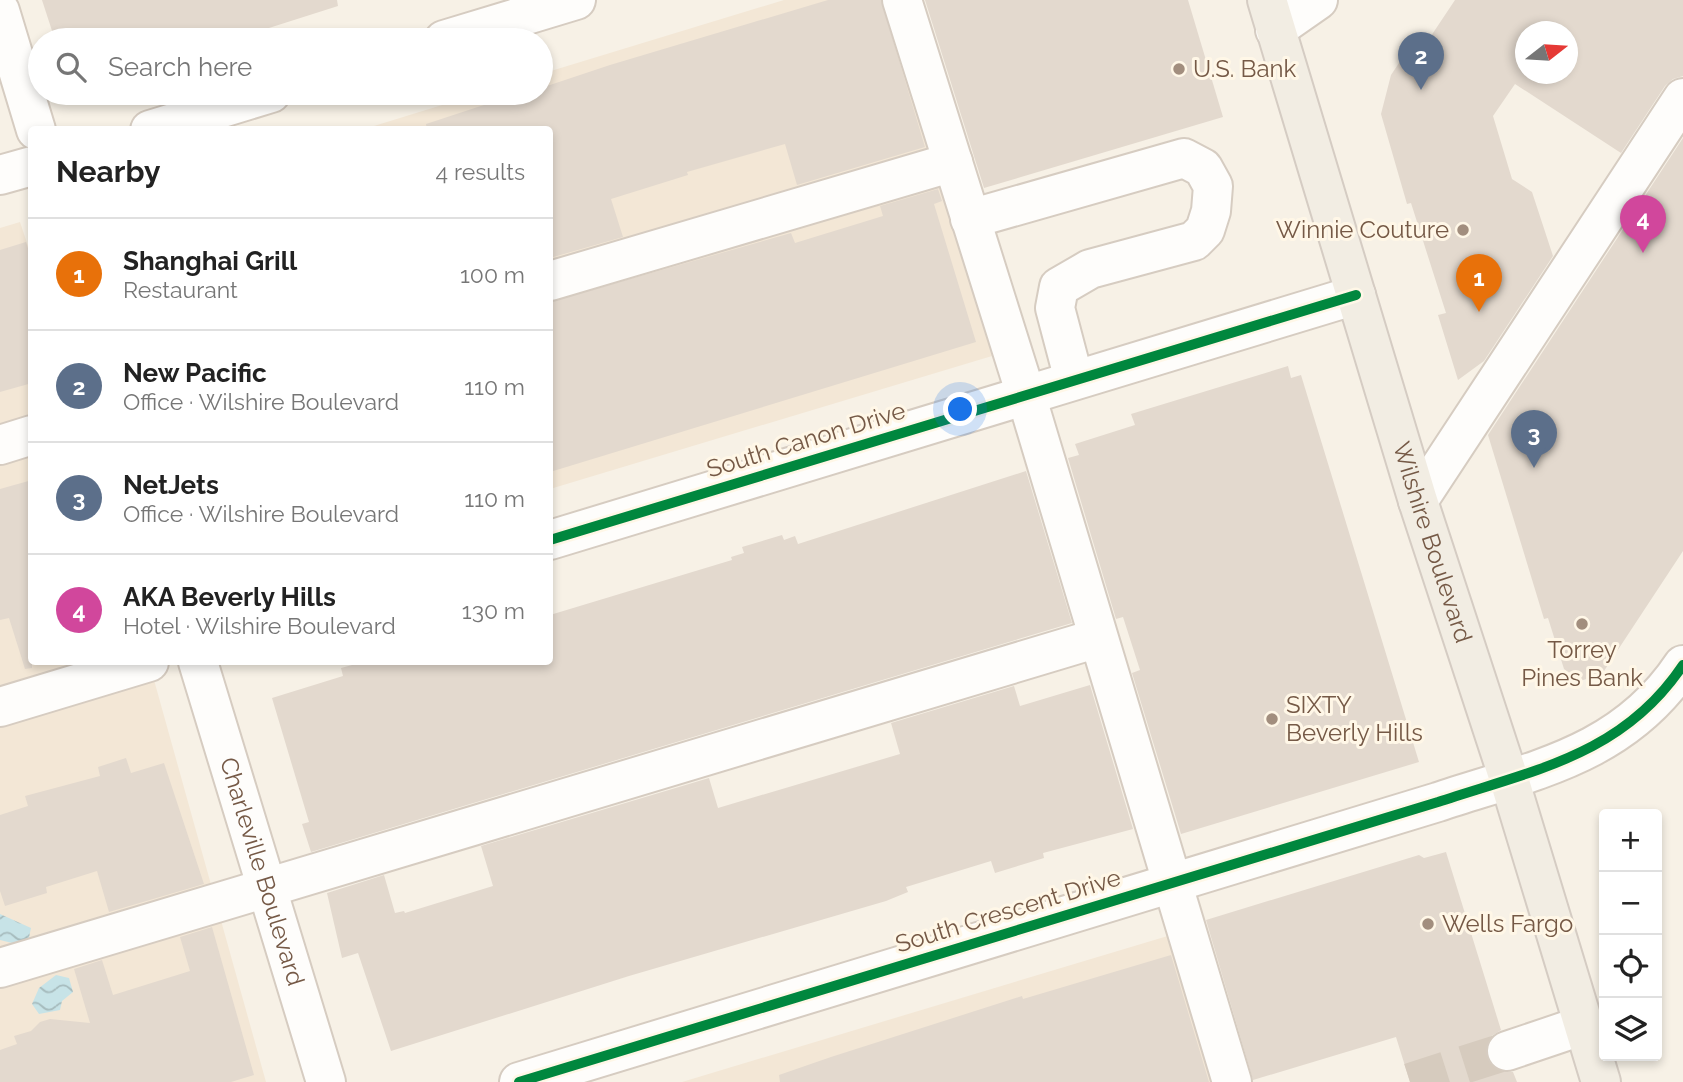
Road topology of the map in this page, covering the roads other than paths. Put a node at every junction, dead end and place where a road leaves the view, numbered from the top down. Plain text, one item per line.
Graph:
1 (576, 0) edge
2 (902, 0) edge
3 (1318, 0) edge
4 (0, 11) edge
5 (1271, 15) edge
6 (484, 28) edge
7 (1683, 98) edge
8 (28, 104) edge
9 (28, 105) edge
10 (232, 105) edge
11 (35, 126) edge
12 (163, 126) edge
13 (953, 162) junction
14 (28, 167) edge
15 (0, 175) edge
16 (970, 219) junction
17 (553, 280) edge
18 (1356, 295) junction
19 (1074, 380) junction
20 (1026, 395) junction
21 (28, 436) edge
22 (0, 445) edge
23 (1418, 501) junction
24 (553, 539) edge
25 (1098, 638) junction
26 (139, 665) edge
27 (199, 665) edge
28 (1683, 665) edge
29 (0, 707) edge
30 (1509, 779) junction
31 (1171, 883) junction
32 (266, 886) junction
33 (0, 968) edge
34 (1584, 1025) junction
35 (1507, 1051) tunnel mouth
36 (326, 1082) edge
37 (519, 1082) edge
38 (1232, 1082) edge
39 (1601, 1082) edge

1 - 6 street
2 - 13 street
3 - 5 street
4 - 8 street
5 - 18 main road, Wilshire Boulevard
7 - 23 street
9 - 11 street
10 - 12 street
13 - 16 street
13 - 17 street
14 - 15 street
16 - 19 street
16 - 20 street
18 - 19 street, South Canon Drive
18 - 23 main road, Wilshire Boulevard
19 - 20 street, South Canon Drive
20 - 24 street, South Canon Drive
20 - 25 street
21 - 22 street
23 - 30 main road, Wilshire Boulevard
25 - 31 street
25 - 32 street
26 - 29 street
27 - 32 street, Charleville Boulevard
28 - 30 street, South Crescent Drive
30 - 31 street, South Crescent Drive
30 - 34 main road, Wilshire Boulevard
31 - 37 street, South Crescent Drive
31 - 38 street
32 - 33 street
32 - 36 street, Charleville Boulevard
34 - 35 street
34 - 39 main road, Wilshire Boulevard

